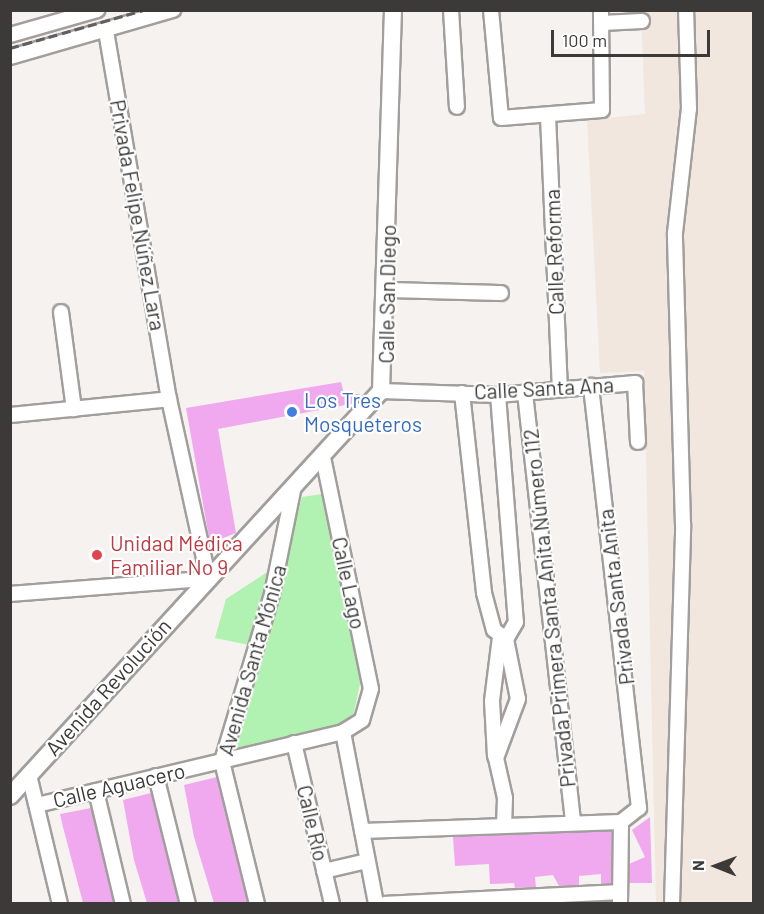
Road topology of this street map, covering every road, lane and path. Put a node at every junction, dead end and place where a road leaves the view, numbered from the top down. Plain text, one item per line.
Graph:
1 (97, 10) edge
2 (173, 10) edge
3 (393, 10) edge
4 (451, 10) edge
5 (491, 10) edge
6 (686, 10) edge
7 (601, 17) edge
8 (642, 21) dead end
9 (106, 31) junction
10 (10, 35) edge
11 (10, 57) edge
12 (457, 107) dead end
13 (549, 116) junction
14 (388, 290) junction
15 (501, 293) dead end
16 (61, 312) dead end
17 (591, 386) junction
18 (560, 388) junction
19 (381, 391) junction
20 (462, 393) junction
21 (525, 393) junction
22 (498, 395) junction
23 (169, 399) junction
24 (74, 409) junction
25 (10, 415) edge
26 (638, 442) dead end
27 (323, 458) junction
28 (294, 486) junction
29 (204, 581) junction
30 (10, 594) edge
31 (10, 603) edge
32 (503, 638) junction
33 (367, 709) joint
34 (343, 732) junction
35 (294, 743) junction
36 (496, 754) junction
37 (222, 761) junction
38 (29, 775) junction
39 (156, 776) junction
40 (96, 791) junction
41 (10, 796) edge
42 (37, 805) junction
43 (573, 822) junction
44 (621, 822) junction
45 (504, 826) junction
46 (362, 831) junction
47 (367, 861) junction
48 (324, 871) junction
49 (620, 898) edge
50 (60, 903) edge
51 (123, 903) edge
52 (188, 903) edge
53 (257, 903) edge
54 (332, 903) edge
55 (376, 903) edge
56 (385, 903) edge
57 (672, 903) edge

1 - 10 street
2 - 9 street
3 - 14 main road, Calle San Diego
4 - 12 street
5 - 13 street
6 - 57 street
7 - 8 street
7 - 13 street
9 - 11 street
9 - 23 street, Privada Felipe Núñez Lara
13 - 18 street, Calle Reforma
14 - 15 street
14 - 19 main road, Calle San Diego
16 - 24 street
17 - 18 street, Calle Santa Ana
17 - 26 street, Calle Santa Ana
17 - 44 street, Privada Santa Anita
18 - 21 street, Calle Santa Ana
19 - 20 street, Calle Santa Ana
19 - 27 main road, Calle San Diego
20 - 22 street, Calle Santa Ana
20 - 32 street
21 - 22 street, Calle Santa Ana
21 - 43 street, Privada Primera Santa Anita Número 112
22 - 32 street
23 - 24 street
23 - 29 street, Privada Felipe Núñez Lara
24 - 25 street
27 - 28 main road, Calle San Diego
27 - 33 street, Calle Lago
28 - 29 main road, Calle San Diego
28 - 37 street, Avenida Santa Mónica
29 - 30 street
29 - 31 street
29 - 38 main road, Avenida Revolución
32 - 36 street
32 - 36 street
33 - 34 street, Calle Aguacero
34 - 35 street, Calle Aguacero
34 - 46 street
35 - 37 street, Calle Aguacero
35 - 48 street, Calle Río
36 - 45 street
37 - 39 street, Calle Aguacero
37 - 53 street, Avenida Santa Mónica
38 - 41 main road, Avenida Revolución
38 - 42 street
39 - 40 street, Calle Aguacero
39 - 52 street
40 - 42 street, Calle Aguacero
40 - 51 street
42 - 50 street
43 - 44 street
43 - 45 street
44 - 49 street
45 - 46 street
46 - 47 street
47 - 48 street
47 - 55 street
48 - 54 street, Calle Río
49 - 56 street

